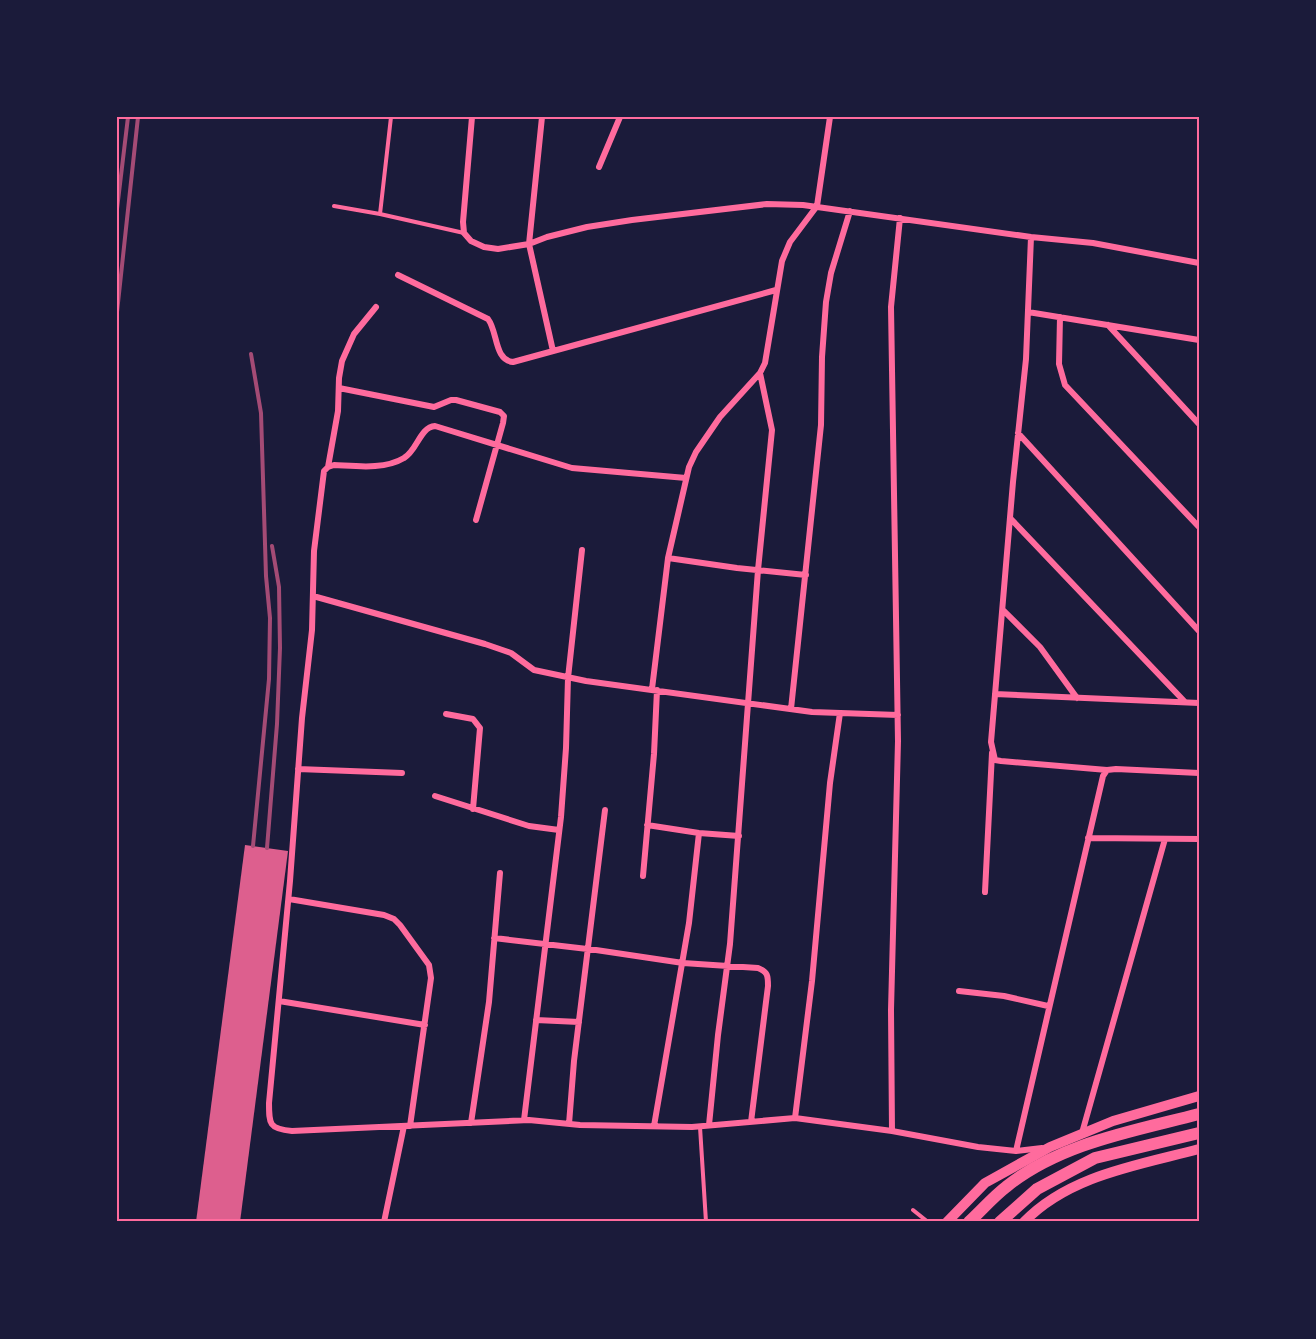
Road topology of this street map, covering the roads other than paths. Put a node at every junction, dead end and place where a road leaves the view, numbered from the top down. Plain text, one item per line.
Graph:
1 (391, 117) edge
2 (472, 117) edge
3 (542, 117) edge
4 (620, 117) edge
5 (830, 117) edge
6 (599, 167) dead end
7 (334, 206) dead end
8 (817, 206) junction
9 (850, 211) junction
10 (380, 214) junction
11 (900, 218) junction
12 (464, 233) junction
13 (1031, 237) junction
14 (529, 244) junction
15 (1199, 263) edge
16 (398, 275) dead end
17 (776, 290) junction
18 (376, 307) dead end
19 (1028, 312) junction
20 (1060, 317) junction
21 (1107, 325) junction
22 (1199, 340) edge
23 (552, 351) junction
24 (760, 373) junction
25 (339, 388) junction
26 (1199, 423) edge
27 (1018, 433) junction
28 (497, 444) junction
29 (328, 467) junction
30 (686, 478) junction
31 (1010, 518) junction
32 (477, 520) dead end
33 (1199, 527) edge
34 (582, 550) dead end
35 (668, 558) junction
36 (758, 570) junction
37 (806, 575) junction
38 (313, 596) junction
39 (1003, 610) junction
40 (1199, 631) edge
41 (568, 678) junction
42 (654, 690) junction
43 (995, 694) junction
44 (1077, 698) junction
45 (1185, 702) junction
46 (748, 703) junction
47 (1199, 703) edge
48 (791, 709) junction
49 (840, 713) junction
50 (446, 714) dead end
51 (898, 715) junction
52 (992, 752) junction
53 (298, 770) junction
54 (1107, 770) junction
55 (1199, 772) edge
56 (402, 773) dead end
57 (435, 796) dead end
58 (473, 809) junction
59 (605, 810) dead end
60 (647, 825) junction
61 (559, 830) junction
62 (699, 833) junction
63 (739, 836) junction
64 (1088, 838) junction
65 (1165, 839) junction
66 (1199, 839) edge
67 (500, 873) dead end
68 (643, 876) dead end
69 (985, 892) dead end
70 (289, 899) junction
71 (494, 939) junction
72 (545, 944) junction
73 (588, 949) junction
74 (683, 963) junction
75 (727, 966) junction
76 (959, 991) dead end
77 (279, 1001) junction
78 (1048, 1006) junction
79 (536, 1020) junction
80 (579, 1022) junction
81 (425, 1025) junction
82 (1199, 1096) edge
83 (1199, 1114) edge
84 (795, 1118) junction
85 (524, 1120) junction
86 (751, 1122) junction
87 (471, 1123) junction
88 (569, 1124) junction
89 (709, 1125) junction
90 (407, 1126) junction
91 (654, 1126) junction
92 (700, 1126) junction
93 (892, 1131) junction
94 (1082, 1133) junction
95 (1199, 1133) edge
96 (1093, 1142) junction
97 (1050, 1147) junction
98 (1199, 1149) edge
99 (1016, 1151) junction
100 (913, 1210) dead end
101 (384, 1222) edge
102 (706, 1222) edge
103 (928, 1222) edge
104 (947, 1222) edge
105 (969, 1222) edge
106 (1000, 1222) edge
107 (1024, 1222) edge

1 - 10 lane
2 - 12 street
3 - 14 street
4 - 6 street
5 - 8 street
7 - 10 lane
8 - 9 street
8 - 14 street
8 - 17 street
9 - 11 street
9 - 37 street
10 - 12 lane
11 - 13 street
11 - 51 street
12 - 14 street
13 - 15 street
13 - 19 street
14 - 23 street
16 - 23 street
17 - 23 street
17 - 24 street
18 - 25 street
19 - 20 street
19 - 27 street
20 - 21 street
20 - 33 street
21 - 22 street
21 - 26 street
24 - 30 street
24 - 36 street
25 - 28 street
25 - 29 street
27 - 31 street
27 - 40 street
28 - 29 street
28 - 30 street
28 - 32 street
29 - 38 street
30 - 35 street
31 - 39 street
31 - 45 street
34 - 41 street
35 - 36 street
35 - 42 street
36 - 37 street
36 - 46 street
37 - 48 street
38 - 41 street
38 - 53 street
39 - 43 street
39 - 44 street
41 - 42 street
41 - 61 street
42 - 46 street
42 - 60 street
43 - 44 street
43 - 52 street
44 - 45 street
45 - 47 street
46 - 48 street
46 - 63 street
48 - 49 street
49 - 51 street
49 - 84 street
50 - 58 street
51 - 93 street
52 - 54 street
52 - 69 street
53 - 56 street
53 - 70 street
54 - 55 street
54 - 64 street
57 - 58 street
58 - 61 street
59 - 73 street
60 - 62 street
60 - 68 street
61 - 72 street
62 - 63 street
62 - 74 street
63 - 75 street
64 - 65 street
64 - 78 street
65 - 66 street
65 - 94 street
67 - 71 street
70 - 77 street
70 - 81 street
71 - 72 street
71 - 87 street
72 - 73 street
72 - 79 street
73 - 74 street
73 - 80 street
74 - 75 street
74 - 91 street
75 - 86 street
75 - 89 street
76 - 78 street
77 - 81 street
77 - 90 street
78 - 99 street
79 - 80 street
79 - 85 street
80 - 88 street
81 - 90 street
82 - 94 street
83 - 96 main road
84 - 86 street
84 - 93 street
85 - 87 street
85 - 88 street
86 - 89 street
87 - 90 street
88 - 91 street
89 - 92 street
90 - 101 street
91 - 92 street
92 - 102 lane
93 - 99 street
94 - 97 street
95 - 106 main road
96 - 97 street
96 - 105 main road
97 - 99 street
97 - 104 street
98 - 107 street
100 - 103 lane

